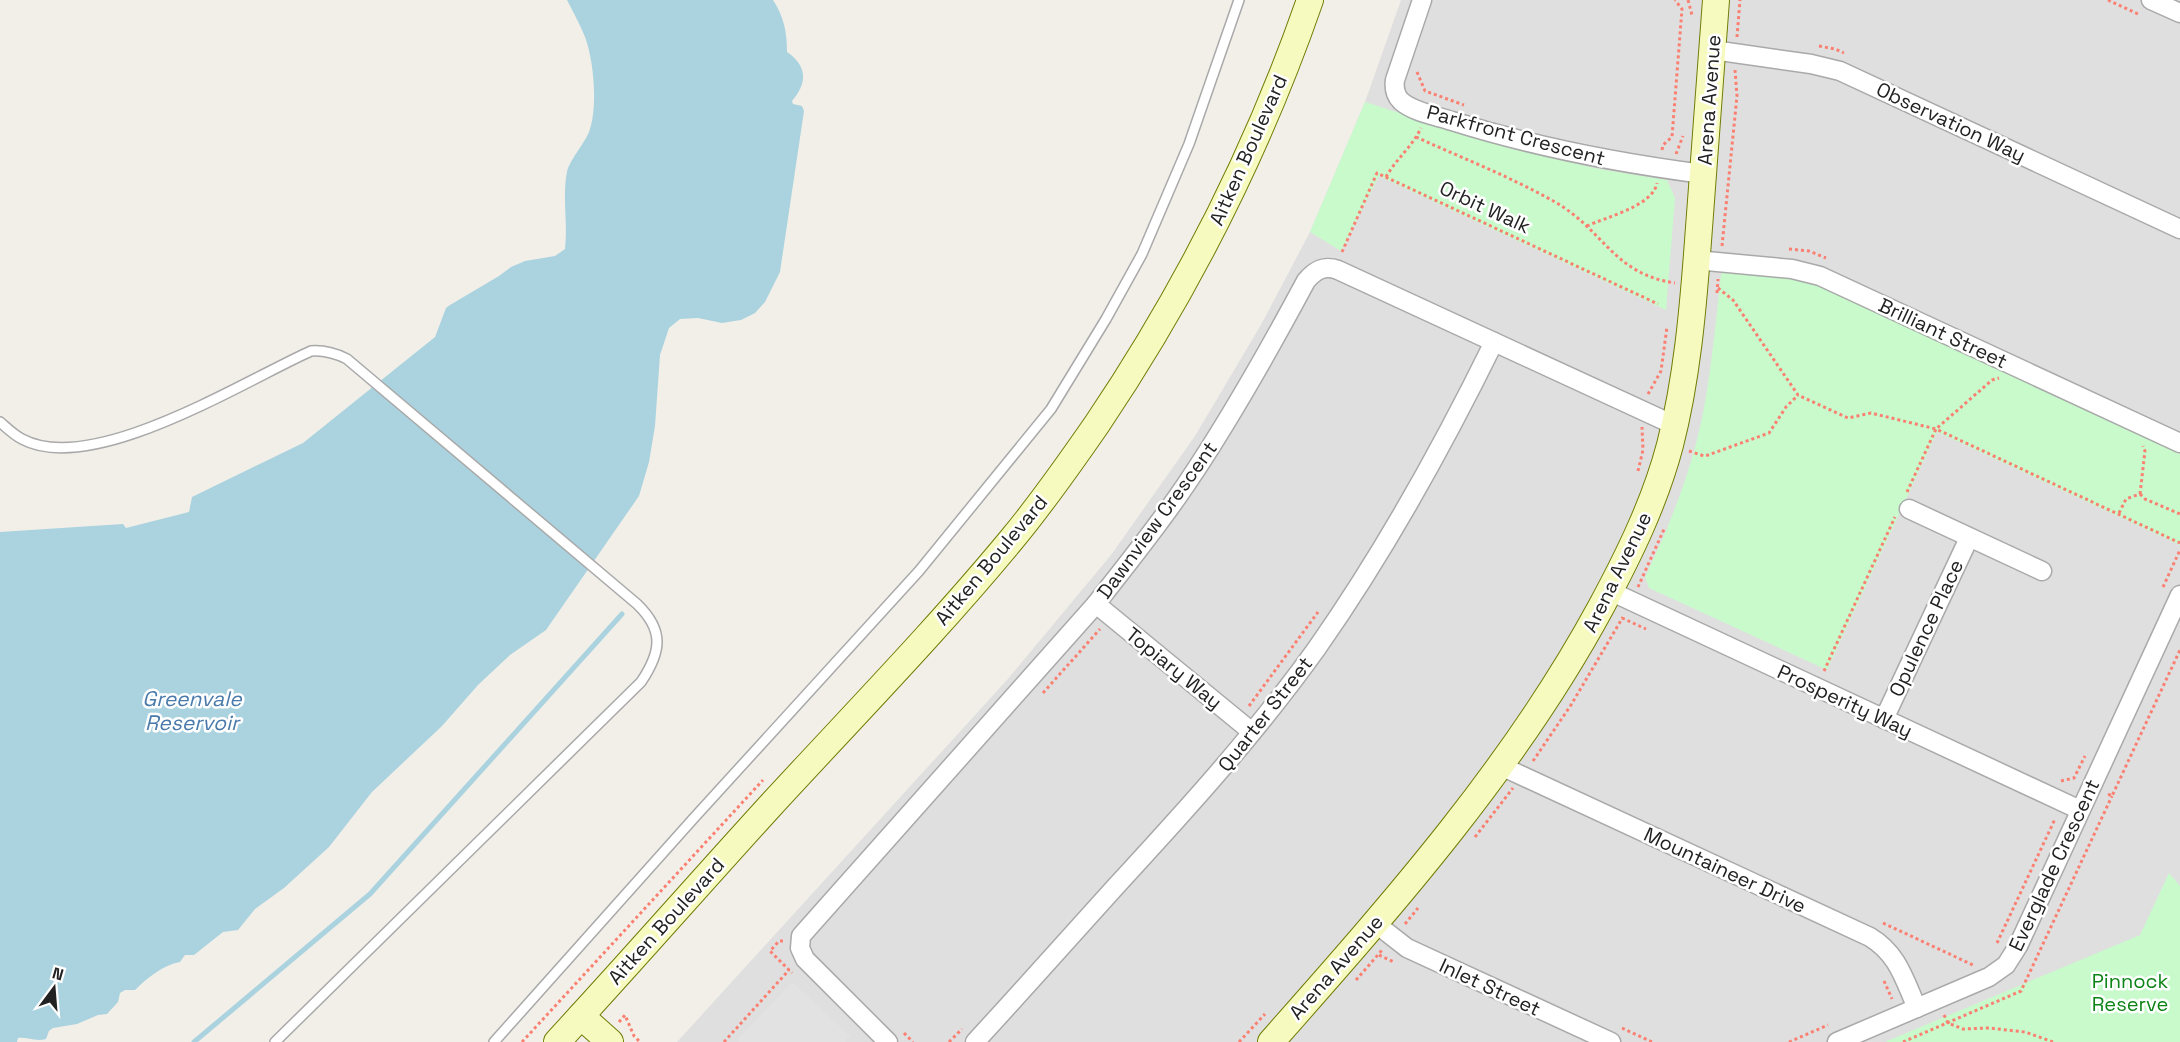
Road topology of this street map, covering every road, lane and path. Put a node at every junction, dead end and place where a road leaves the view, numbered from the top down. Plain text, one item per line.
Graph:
1 (1239, 0) edge
2 (1310, 0) edge
3 (1422, 0) edge
4 (1675, 0) edge
5 (1688, 0) edge
6 (1716, 0) edge
7 (1740, 0) edge
8 (2151, 0) edge
9 (2180, 13) edge
10 (1692, 24) dead end
11 (1728, 59) junction
12 (1420, 63) dead end
13 (1746, 74) dead end
14 (1433, 94) junction
15 (1466, 105) dead end
16 (1427, 112) junction
17 (1684, 127) dead end
18 (1416, 137) junction
19 (1651, 149) dead end
20 (1666, 169) junction
21 (1703, 174) junction
22 (1386, 177) junction
23 (1587, 226) junction
24 (2180, 228) edge
25 (1341, 251) dead end
26 (1708, 261) junction
27 (1673, 272) dead end
28 (1673, 282) junction
29 (1672, 291) dead end
30 (1658, 304) dead end
31 (1669, 318) dead end
32 (1494, 342) junction
33 (2004, 380) dead end
34 (1798, 395) junction
35 (1643, 412) junction
36 (0, 422) edge
37 (1641, 431) junction
38 (1672, 435) junction
39 (2139, 442) dead end
40 (2180, 443) edge
41 (1637, 475) dead end
42 (2140, 494) junction
43 (1909, 509) dead end
44 (2118, 514) dead end
45 (2180, 514) edge
46 (1969, 537) junction
47 (2180, 550) edge
48 (2042, 572) dead end
49 (1610, 591) junction
50 (2160, 594) dead end
51 (2180, 595) edge
52 (1096, 604) junction
53 (1884, 719) junction
54 (1252, 732) junction
55 (2089, 746) dead end
56 (1501, 766) junction
57 (2053, 777) dead end
58 (2074, 778) junction
59 (2063, 802) junction
60 (2080, 810) junction
61 (1375, 923) junction
62 (1995, 947) dead end
63 (1973, 965) dead end
64 (1967, 967) dead end
65 (789, 970) dead end
66 (1883, 977) dead end
67 (1892, 999) junction
68 (1913, 1000) junction
69 (1935, 1001) junction
70 (1882, 1003) dead end
71 (1268, 1011) dead end
72 (1830, 1025) dead end
73 (570, 1033) edge
74 (529, 1035) dead end
75 (275, 1042) edge
76 (494, 1042) edge
77 (536, 1042) edge
78 (610, 1042) edge
79 (724, 1042) edge
80 (888, 1042) edge
81 (975, 1042) edge
82 (1239, 1042) edge
83 (1270, 1042) edge
84 (1611, 1042) edge
85 (1789, 1042) edge
86 (1837, 1042) edge
87 (2053, 1042) edge

1 - 76 lane
2 - 73 main road, Aitken Boulevard
3 - 16 street, Parkfront Crescent
4 - 19 path
5 - 10 path
6 - 11 main road, Arena Avenue
7 - 11 path
8 - 9 street
11 - 13 path
11 - 21 main road, Arena Avenue
11 - 24 street, Observation Way
11 - 26 path
12 - 14 path
14 - 15 path
14 - 16 path
16 - 18 path
16 - 20 street, Parkfront Crescent
17 - 20 path
18 - 22 path
18 - 23 path
20 - 21 street, Parkfront Crescent
20 - 23 path
21 - 26 main road, Arena Avenue
22 - 25 path
22 - 30 path, Orbit Walk
23 - 28 path
26 - 34 path
26 - 38 main road, Arena Avenue
26 - 40 street, Brilliant Street
27 - 28 path
28 - 29 path
31 - 35 path
32 - 35 street, Dawnview Crescent
32 - 52 street, Dawnview Crescent
32 - 54 street, Quarter Street
33 - 34 path
34 - 38 path
35 - 37 path
35 - 38 street, Dawnview Crescent
36 - 75 lane
37 - 38 path
37 - 41 path
38 - 49 main road, Arena Avenue
39 - 42 path
42 - 44 path
42 - 45 path
43 - 46 street, Opulence Place
46 - 48 street, Opulence Place
46 - 53 street, Opulence Place
47 - 50 path
49 - 53 street, Prosperity Way
49 - 56 main road, Arena Avenue
51 - 60 street, Everglade Crescent
52 - 54 street, Topiary Way
52 - 80 street, Dawnview Crescent
53 - 59 street, Prosperity Way
54 - 81 street, Quarter Street
55 - 58 path
56 - 61 main road, Arena Avenue
56 - 68 street, Mountaineer Drive
57 - 58 path
58 - 59 path
59 - 60 street, Prosperity Way
59 - 62 path
60 - 69 street, Everglade Crescent
61 - 83 main road, Arena Avenue
61 - 84 street, Inlet Street
63 - 64 path
65 - 79 path
66 - 67 path
67 - 68 path
67 - 70 path
68 - 69 street, Everglade Crescent
68 - 86 street, Everglade Crescent
69 - 87 path
71 - 82 path
72 - 85 path
73 - 78 main road
74 - 77 path

